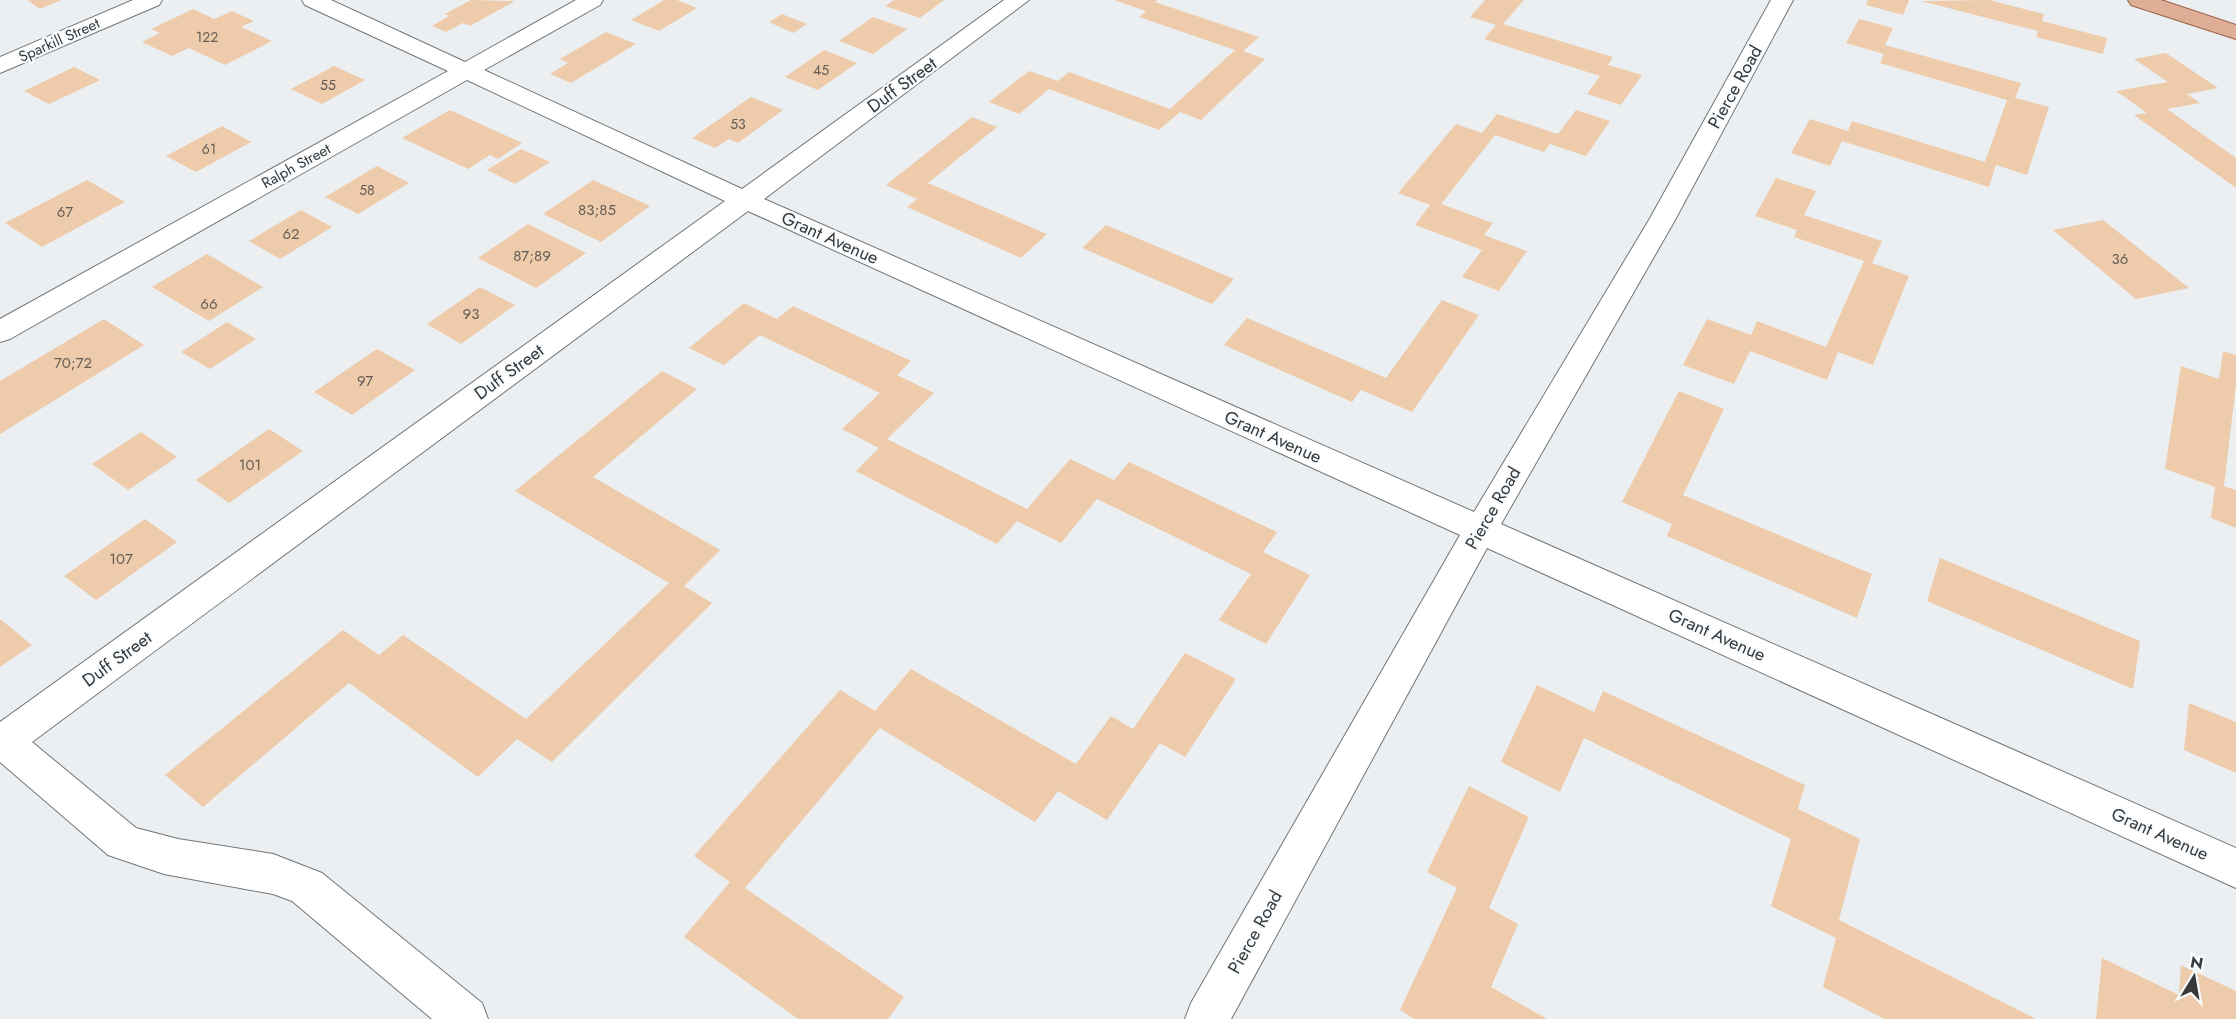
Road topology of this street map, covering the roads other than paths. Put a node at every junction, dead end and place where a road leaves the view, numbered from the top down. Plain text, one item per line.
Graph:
1 (151, 0) edge
2 (313, 0) edge
3 (592, 0) edge
4 (1018, 0) edge
5 (1782, 0) edge
6 (2139, 0) edge
7 (2236, 33) edge
8 (0, 66) edge
9 (466, 71) junction
10 (746, 200) junction
11 (0, 332) edge
12 (1480, 530) junction
13 (2, 742) edge
14 (2236, 868) edge
15 (466, 1019) edge
16 (1207, 1019) edge

1 - 8 street, Sparkill Street
2 - 9 street, Grant Avenue
3 - 9 street, Ralph Street
4 - 10 street, Duff Street
5 - 12 street, Pierce Road
6 - 7 main road
9 - 10 street, Grant Avenue
9 - 11 street, Ralph Street
10 - 12 street, Grant Avenue
10 - 13 street, Duff Street
12 - 14 street, Grant Avenue
12 - 16 street, Pierce Road
13 - 15 street

